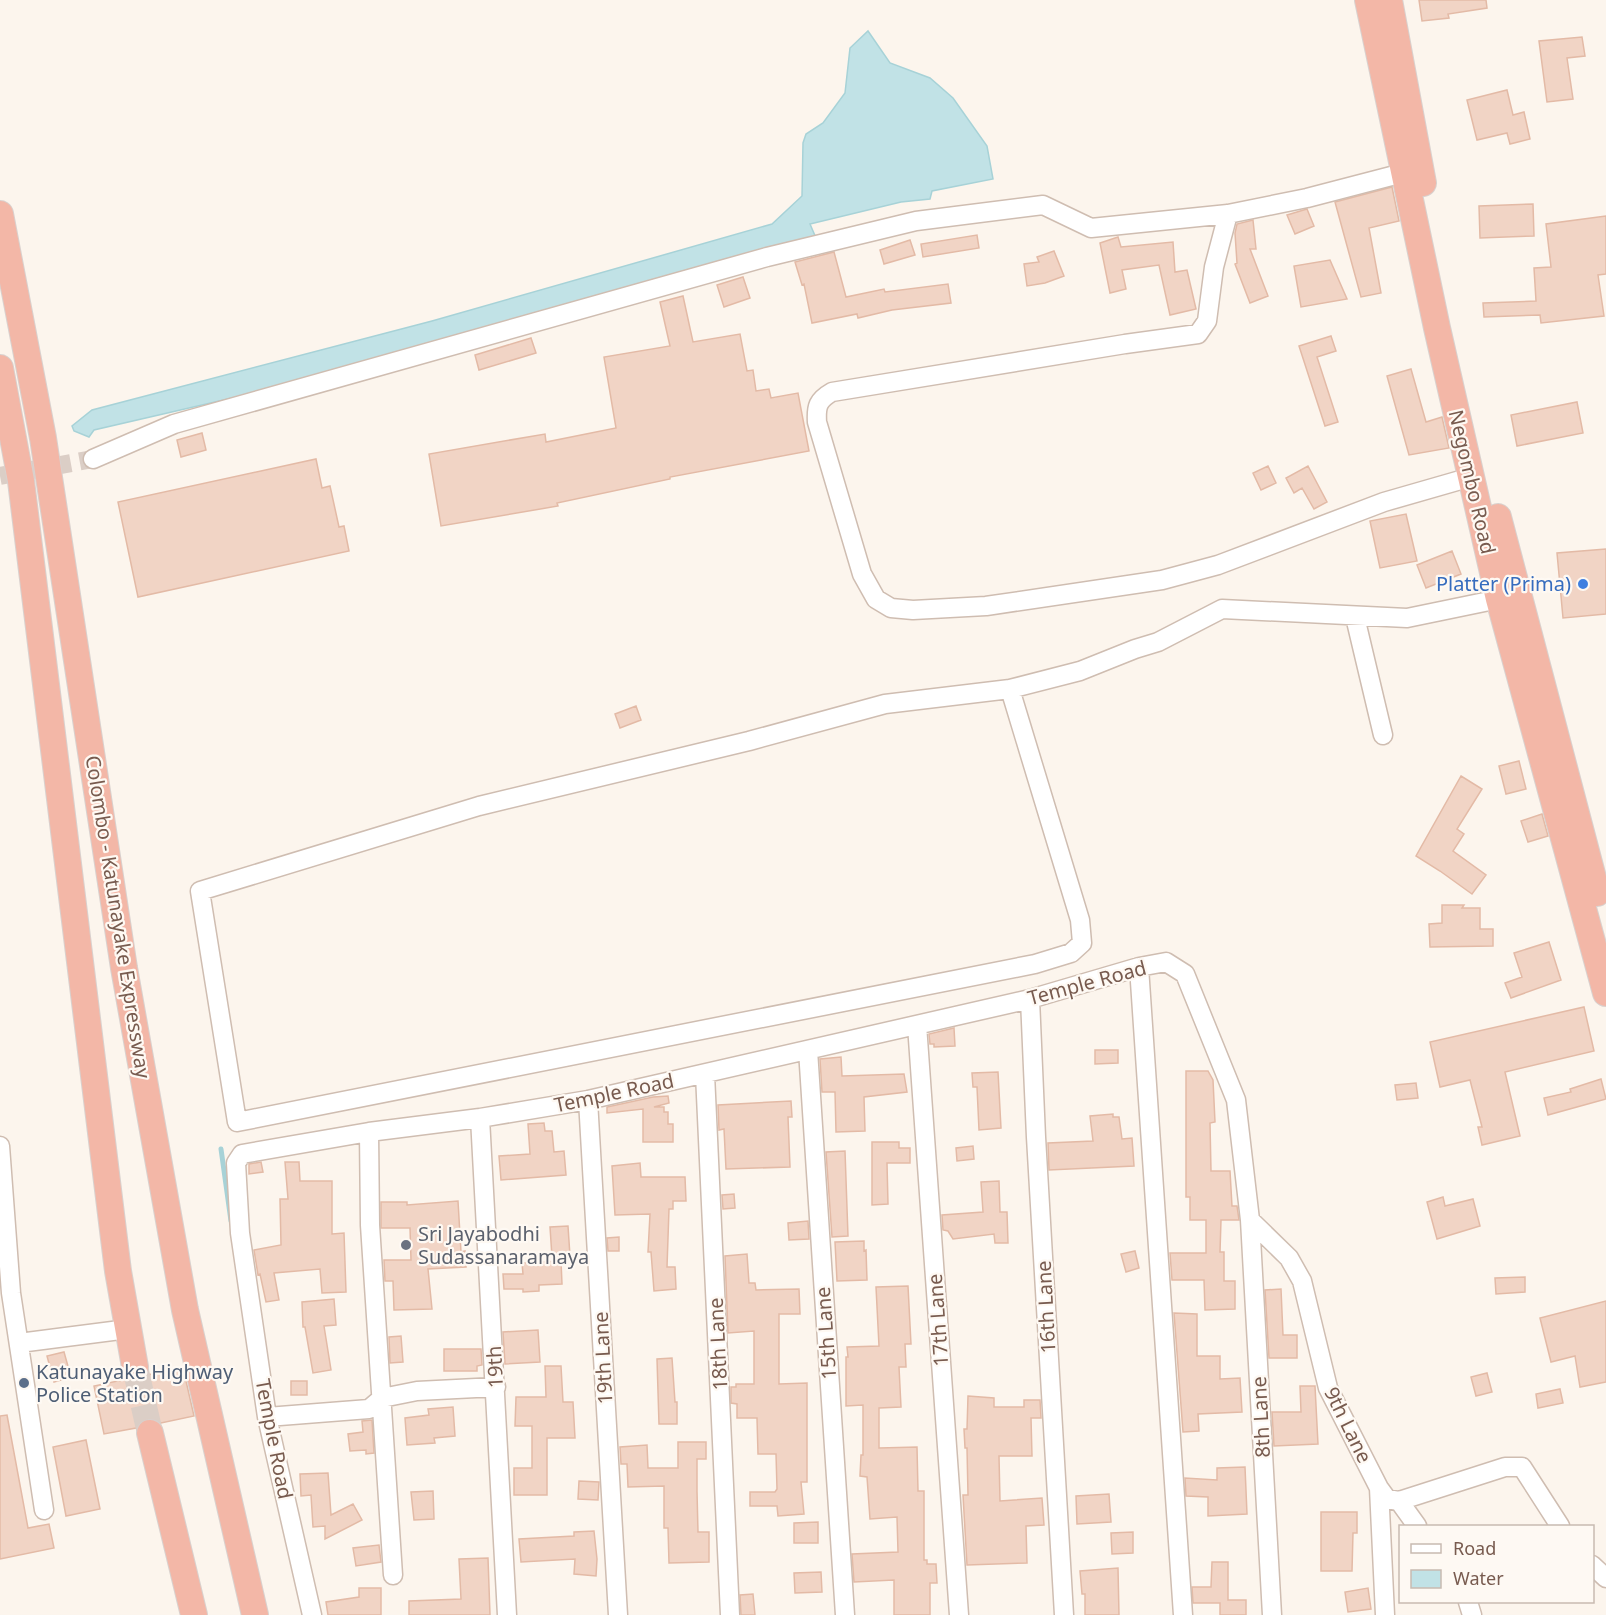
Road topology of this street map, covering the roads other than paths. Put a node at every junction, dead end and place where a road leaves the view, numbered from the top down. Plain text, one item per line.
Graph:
1 (1368, 0) edge
2 (1389, 0) edge
3 (1411, 172) junction
4 (0, 214) edge
5 (1228, 214) junction
6 (0, 368) edge
7 (93, 459) tunnel mouth
8 (1471, 477) junction
9 (1499, 598) junction
10 (1355, 616) junction
11 (1010, 689) junction
12 (1383, 735) dead end
13 (1606, 925) edge
14 (1139, 968) junction
15 (1606, 993) edge
16 (1030, 999) junction
17 (917, 1025) junction
18 (808, 1050) junction
19 (705, 1074) junction
20 (588, 1100) junction
21 (480, 1118) junction
22 (369, 1132) junction
23 (0, 1146) edge
24 (1250, 1220) junction
25 (128, 1329) junction
26 (19, 1343) junction
27 (135, 1367) tunnel mouth
28 (496, 1387) junction
29 (382, 1398) junction
30 (267, 1417) junction
31 (150, 1433) tunnel mouth
32 (1379, 1488) junction
33 (1399, 1501) junction
34 (44, 1510) dead end
35 (1416, 1525) edge
36 (1559, 1525) edge
37 (1594, 1566) edge
38 (393, 1575) dead end
39 (1606, 1578) edge
40 (194, 1615) edge
41 (255, 1615) edge
42 (312, 1615) edge
43 (507, 1615) edge
44 (618, 1615) edge
45 (730, 1615) edge
46 (844, 1615) edge
47 (959, 1615) edge
48 (1064, 1615) edge
49 (1183, 1615) edge
50 (1272, 1615) edge
51 (1385, 1615) edge

1 - 3 highway, Negombo Road
2 - 3 highway, Negombo Road
3 - 5 street
3 - 8 highway, Negombo Road
3 - 13 highway, Negombo Road
4 - 41 highway, Colombo - Katunayake Expressway
5 - 7 street
5 - 8 street
6 - 25 highway, Colombo - Katunayake Expressway
8 - 9 highway, Negombo Road
9 - 10 street
9 - 15 highway, Negombo Road
10 - 11 street
10 - 12 street
11 - 11 street
14 - 16 street, Temple Road
14 - 24 street, Temple Road
14 - 49 street
16 - 17 street, Temple Road
16 - 48 street, 16th Lane
17 - 18 street, Temple Road
17 - 47 street, 17th Lane
18 - 19 street, Temple Road
18 - 46 street, 15th Lane
19 - 20 street, Temple Road
19 - 45 street, 18th Lane
20 - 21 street, Temple Road
20 - 44 street, 19th Lane
21 - 22 street, Temple Road
21 - 28 street, 19th
22 - 29 street
22 - 30 street, Temple Road
23 - 26 street
24 - 32 street, 9th Lane
24 - 50 street, 8th Lane
25 - 26 street
25 - 27 highway, Colombo - Katunayake Expressway
26 - 34 street
28 - 29 street
28 - 43 street, 19th
29 - 30 street
29 - 38 street
30 - 42 street, Temple Road
31 - 40 highway
32 - 33 street
32 - 51 street, 9th Lane
33 - 35 street
33 - 36 street
37 - 39 street

